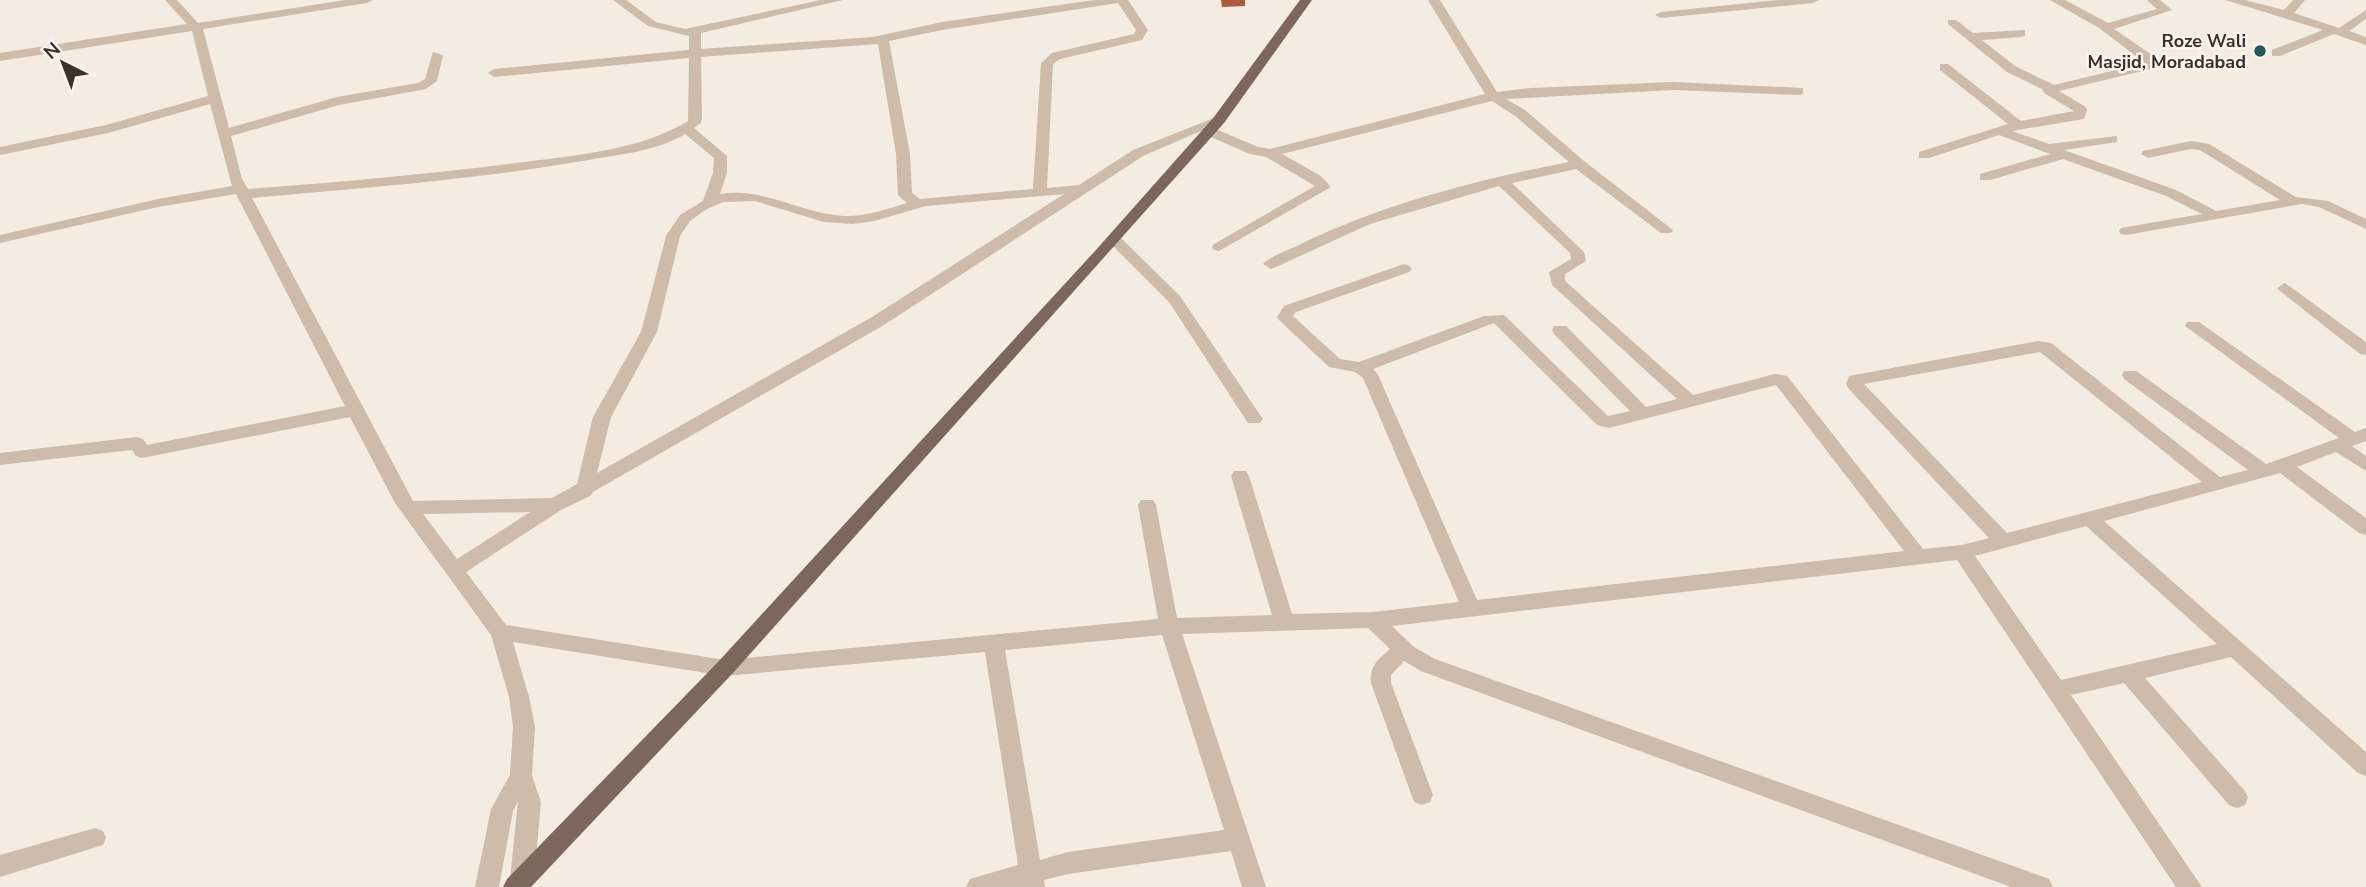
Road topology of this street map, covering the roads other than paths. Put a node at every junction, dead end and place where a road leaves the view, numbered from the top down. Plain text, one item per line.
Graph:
1 (171, 0) edge
2 (367, 0) edge
3 (619, 0) edge
4 (837, 0) edge
5 (1120, 0) edge
6 (1306, 0) edge
7 (1434, 0) edge
8 (1812, 0) edge
9 (2056, 0) edge
10 (2153, 0) edge
11 (2231, 0) edge
12 (2299, 0) edge
13 (2366, 13) edge
14 (2287, 14) junction
15 (1661, 15) dead end
16 (1952, 22) dead end
17 (2106, 27) junction
18 (197, 28) junction
19 (2338, 31) junction
20 (695, 33) junction
21 (2021, 33) dead end
22 (1971, 37) junction
23 (883, 40) junction
24 (2366, 41) edge
25 (2276, 53) dead end
26 (694, 54) junction
27 (438, 55) dead end
28 (0, 57) edge
29 (1944, 67) dead end
30 (494, 74) dead end
31 (2050, 88) junction
32 (1799, 91) dead end
33 (1493, 96) junction
34 (215, 98) junction
35 (2018, 125) junction
36 (1214, 126) junction
37 (688, 130) junction
38 (1999, 131) junction
39 (224, 134) junction
40 (2112, 139) dead end
41 (2047, 148) junction
42 (0, 151) edge
43 (1270, 153) junction
44 (2148, 153) dead end
45 (2064, 154) junction
46 (1924, 155) dead end
47 (1579, 164) junction
48 (1985, 177) dead end
49 (1502, 181) junction
50 (1083, 189) junction
51 (242, 192) junction
52 (1040, 192) junction
53 (709, 202) junction
54 (926, 202) junction
55 (2294, 202) junction
56 (2210, 216) junction
57 (2366, 225) edge
58 (1666, 230) dead end
59 (2126, 231) dead end
60 (0, 239) edge
61 (1114, 239) junction
62 (1219, 247) dead end
63 (1271, 264) dead end
64 (1404, 269) dead end
65 (2285, 288) dead end
66 (2193, 326) dead end
67 (1560, 330) dead end
68 (2366, 350) edge
69 (1360, 368) junction
70 (2130, 375) dead end
71 (1690, 401) junction
72 (356, 410) junction
73 (1642, 413) junction
74 (1254, 419) dead end
75 (2352, 439) edge
76 (0, 459) edge
77 (2366, 465) edge
78 (2273, 468) junction
79 (1240, 476) dead end
80 (2216, 485) junction
81 (584, 491) junction
82 (555, 505) junction
83 (1147, 505) dead end
84 (408, 508) junction
85 (2089, 518) junction
86 (2366, 528) edge
87 (2002, 540) junction
88 (1962, 552) junction
89 (1918, 556) junction
90 (454, 570) junction
91 (1471, 608) junction
92 (1373, 620) junction
93 (1284, 622) junction
94 (1169, 626) junction
95 (500, 632) junction
96 (994, 642) junction
97 (2236, 648) junction
98 (1403, 649) junction
99 (725, 668) junction
100 (2128, 673) junction
101 (2056, 690) junction
102 (2366, 766) edge
103 (521, 776) junction
104 (1422, 795) dead end
105 (2237, 799) dead end
106 (95, 838) dead end
107 (1238, 839) junction
108 (0, 866) edge
109 (1032, 879) edge
110 (520, 884) edge
111 (487, 887) edge
112 (978, 887) edge
113 (1254, 887) edge
114 (2041, 887) edge
115 (2190, 887) edge

1 - 18 street
2 - 18 street
3 - 20 street
4 - 20 street
5 - 23 street
5 - 52 street
6 - 36 main road
7 - 33 street
8 - 15 street
9 - 17 street
10 - 17 street
11 - 14 street
12 - 14 street
13 - 19 street
14 - 19 street
16 - 22 street
17 - 31 street
18 - 28 street
18 - 34 street
19 - 24 street
19 - 25 street
20 - 26 street
21 - 22 street
22 - 31 street
23 - 26 street
23 - 54 street
26 - 30 street
26 - 37 street
27 - 39 street
29 - 35 street
31 - 35 street
32 - 33 street
33 - 43 street
33 - 47 street
34 - 39 street
34 - 42 street
35 - 38 street
36 - 43 street
36 - 50 street
36 - 61 main road
37 - 51 street
37 - 53 street
38 - 41 street
38 - 46 street
39 - 51 street
40 - 41 street
41 - 45 street
43 - 62 street
44 - 55 street
45 - 48 street
45 - 56 street
47 - 49 street
47 - 58 street
49 - 63 street
49 - 71 street
50 - 52 street
50 - 81 street
51 - 60 street
51 - 72 street
52 - 54 street
53 - 54 street
53 - 81 street
55 - 56 street
55 - 57 street
56 - 59 street
61 - 74 street
61 - 99 main road
64 - 69 street
65 - 68 street
66 - 75 street
67 - 73 street
69 - 73 street
69 - 91 street
70 - 78 street
71 - 73 street
71 - 89 street
72 - 76 street
72 - 84 street
75 - 77 street
75 - 78 street
78 - 80 street
78 - 86 street
79 - 93 street
80 - 85 street
80 - 87 street
81 - 82 street
82 - 84 street
82 - 90 street
83 - 94 street
84 - 90 street
85 - 87 street
85 - 97 street
87 - 88 street
88 - 89 street
88 - 101 street
89 - 91 street
90 - 95 street
91 - 92 street
92 - 93 street
92 - 98 street
93 - 94 street
94 - 96 street
94 - 107 street
95 - 99 street
95 - 103 street
96 - 99 street
96 - 109 street
97 - 100 street
97 - 102 street
98 - 104 street
98 - 114 street
99 - 110 main road
100 - 101 street
100 - 105 street
101 - 115 street
103 - 110 street
103 - 111 street
106 - 108 street
107 - 109 street
107 - 113 street
109 - 112 street

